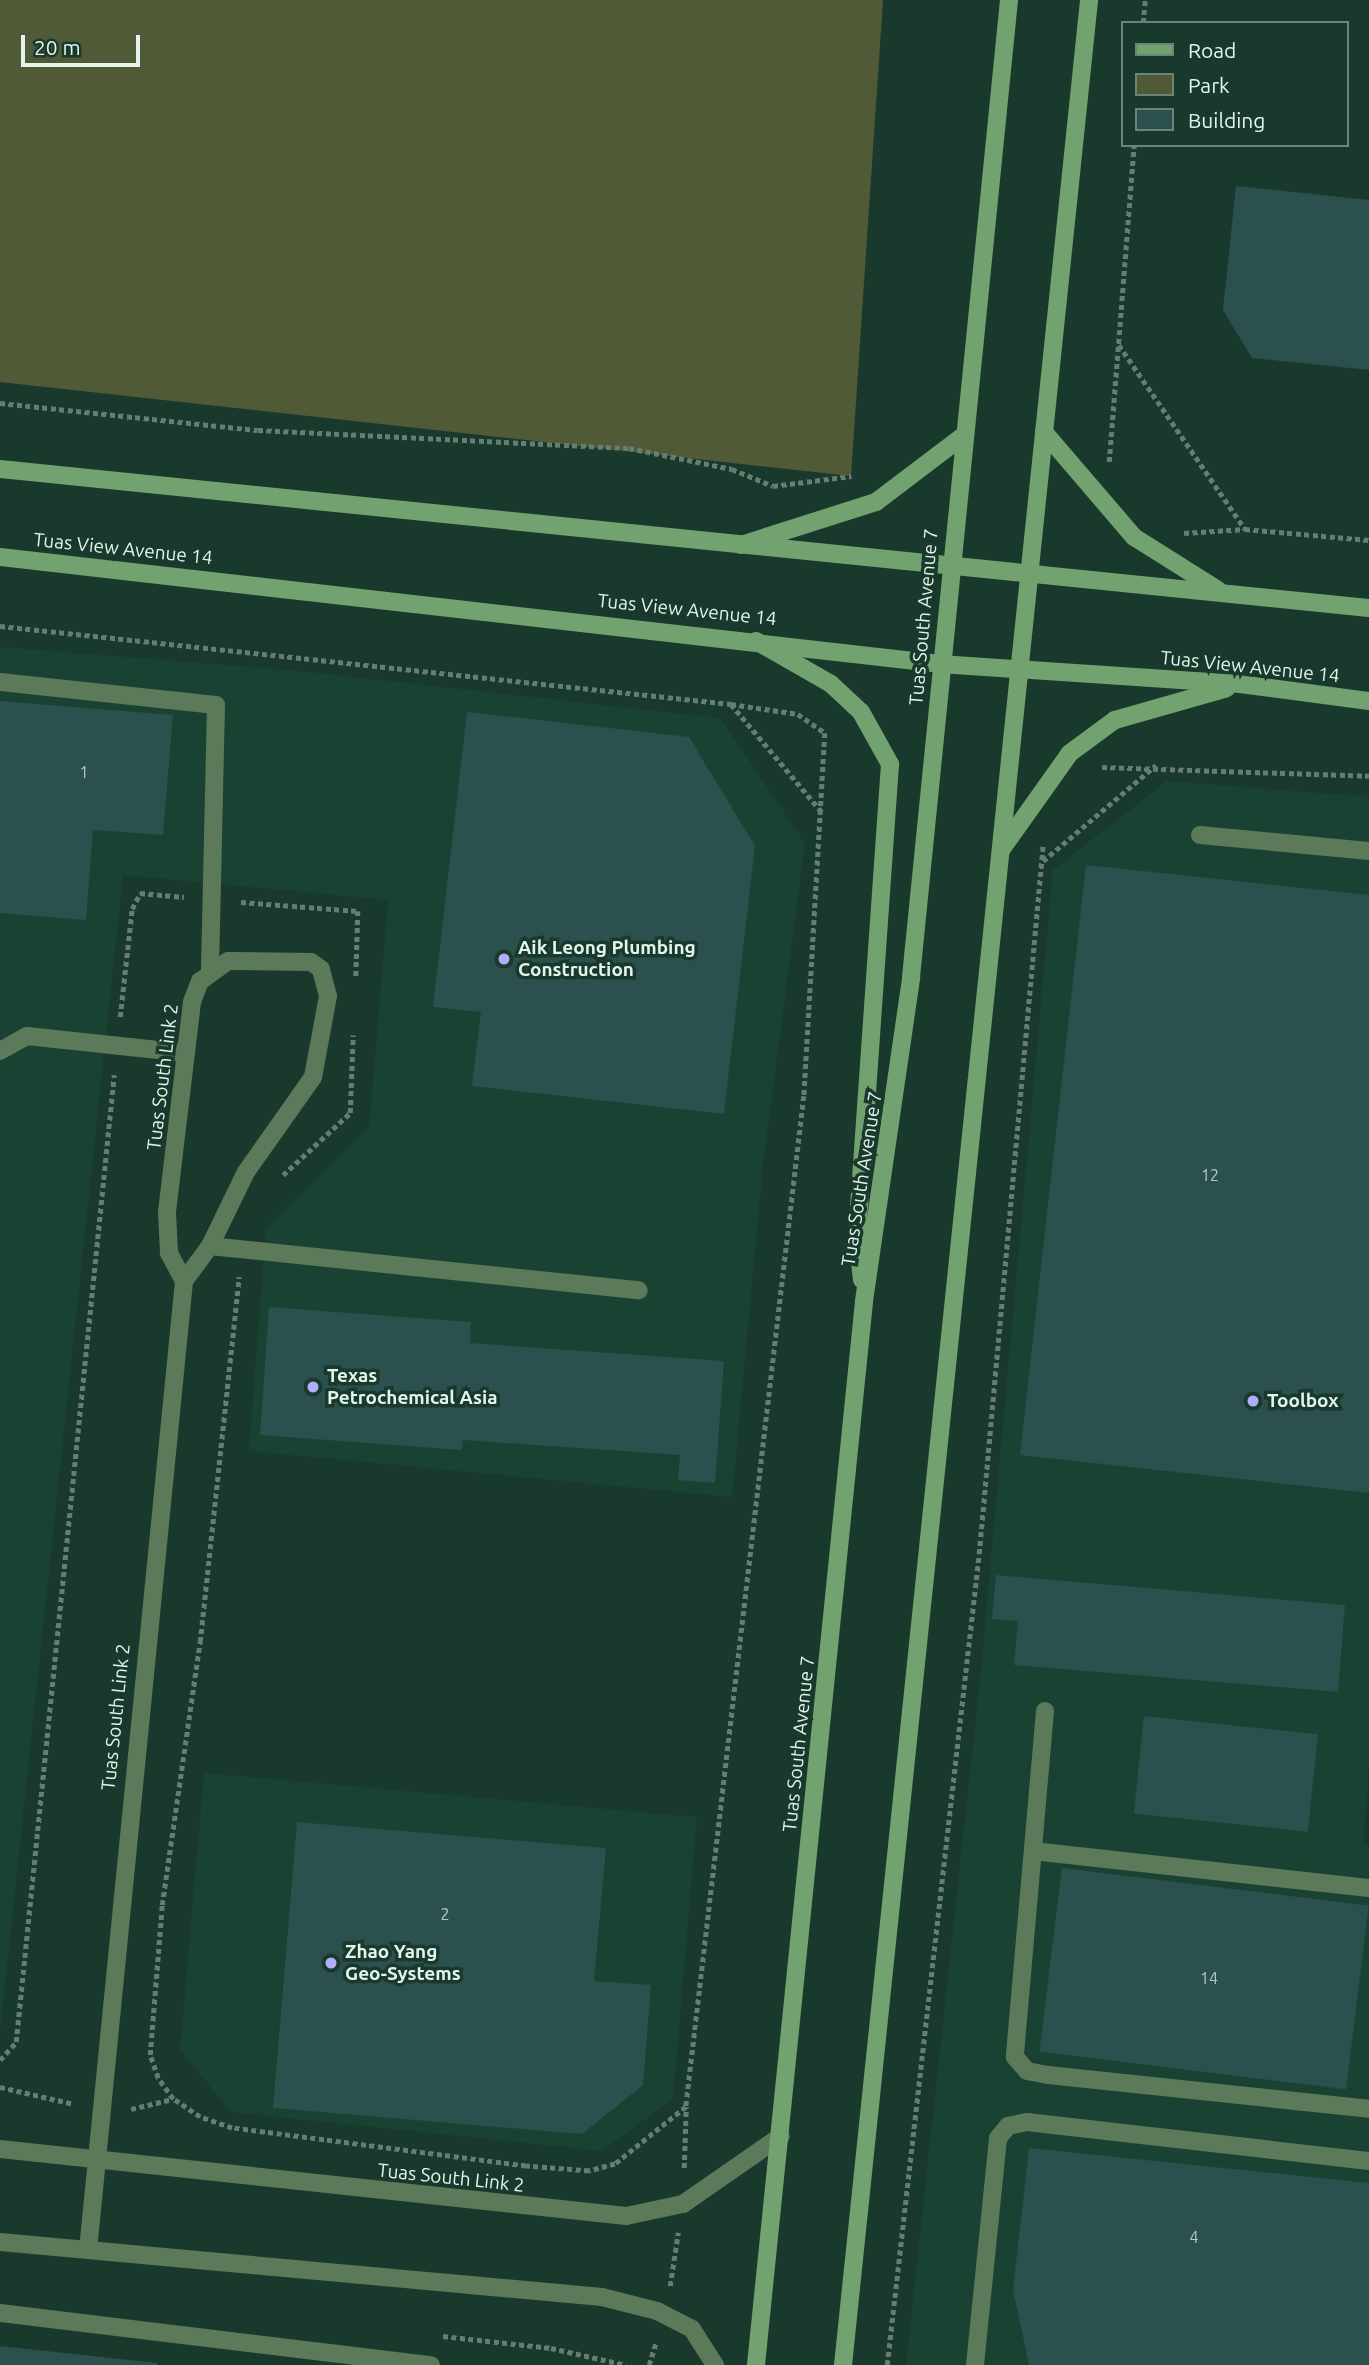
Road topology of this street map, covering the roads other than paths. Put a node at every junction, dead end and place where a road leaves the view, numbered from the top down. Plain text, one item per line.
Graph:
1 (1009, 0) edge
2 (1089, 0) edge
3 (1044, 432) junction
4 (963, 436) junction
5 (0, 469) edge
6 (730, 548) junction
7 (0, 557) edge
8 (948, 567) junction
9 (1027, 573) junction
10 (1222, 593) junction
11 (1369, 608) edge
12 (751, 638) junction
13 (940, 664) junction
14 (1018, 669) junction
15 (0, 682) edge
16 (1240, 684) junction
17 (1369, 701) edge
18 (1200, 835) dead end
19 (1001, 850) junction
20 (1369, 851) edge
21 (210, 971) junction
22 (0, 1051) edge
23 (186, 1053) junction
24 (210, 1246) junction
25 (184, 1281) junction
26 (639, 1290) dead end
27 (864, 1301) junction
28 (1045, 1711) dead end
29 (1033, 1851) junction
30 (1369, 1888) edge
31 (1369, 2109) edge
32 (781, 2136) junction
33 (0, 2149) edge
34 (95, 2158) junction
35 (1369, 2161) edge
36 (0, 2242) edge
37 (88, 2250) junction
38 (0, 2313) edge
39 (431, 2365) edge
40 (715, 2365) edge
41 (756, 2365) edge
42 (843, 2365) edge
43 (975, 2365) edge

1 - 4 street, Tuas South Avenue 7
2 - 3 street
3 - 9 street
3 - 10 street
4 - 6 street
4 - 8 street, Tuas South Avenue 7
5 - 6 street
6 - 8 street
7 - 12 street, Tuas View Avenue 14
8 - 9 street
8 - 13 street, Tuas South Avenue 7
9 - 10 street
9 - 14 street
10 - 11 street
12 - 13 street, Tuas View Avenue 14
12 - 27 street
13 - 14 street, Tuas View Avenue 14
13 - 27 street, Tuas South Avenue 7
14 - 16 street, Tuas View Avenue 14
14 - 19 street
15 - 21 street
16 - 17 street, Tuas View Avenue 14
16 - 19 street
18 - 20 street
19 - 42 street
21 - 23 street, Tuas South Link 2
21 - 24 street
22 - 23 street
23 - 25 street, Tuas South Link 2
24 - 25 street
24 - 26 street
25 - 34 street, Tuas South Link 2
27 - 32 street, Tuas South Avenue 7
28 - 29 street
29 - 30 street
29 - 31 street
32 - 34 street, Tuas South Link 2
32 - 41 street, Tuas South Avenue 7
33 - 34 street, Tuas South Link 2
34 - 37 street, Tuas South Link 2
35 - 43 street
36 - 37 street
37 - 40 street
38 - 39 street

